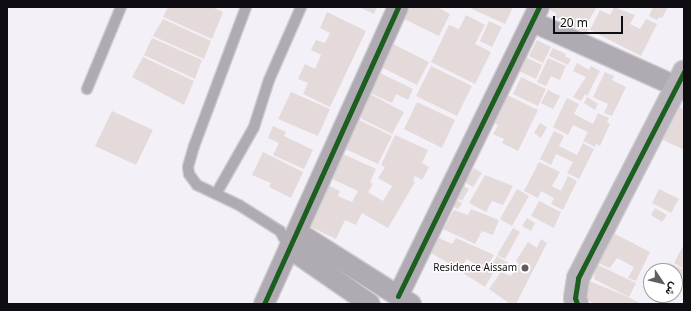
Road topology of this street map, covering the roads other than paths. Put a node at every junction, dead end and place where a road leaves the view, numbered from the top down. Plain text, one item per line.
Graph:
1 (121, 7) edge
2 (246, 7) edge
3 (301, 7) edge
4 (398, 7) edge
5 (536, 14) edge
6 (682, 83) edge
7 (87, 89) dead end
8 (216, 194) junction
9 (289, 237) junction
10 (405, 300) edge
11 (264, 304) edge
12 (370, 304) edge
13 (577, 304) edge

1 - 7 lane
2 - 8 lane
3 - 8 lane
4 - 9 street
5 - 6 street
5 - 10 street
6 - 13 street
8 - 9 lane
9 - 10 street
9 - 11 street
9 - 12 street

